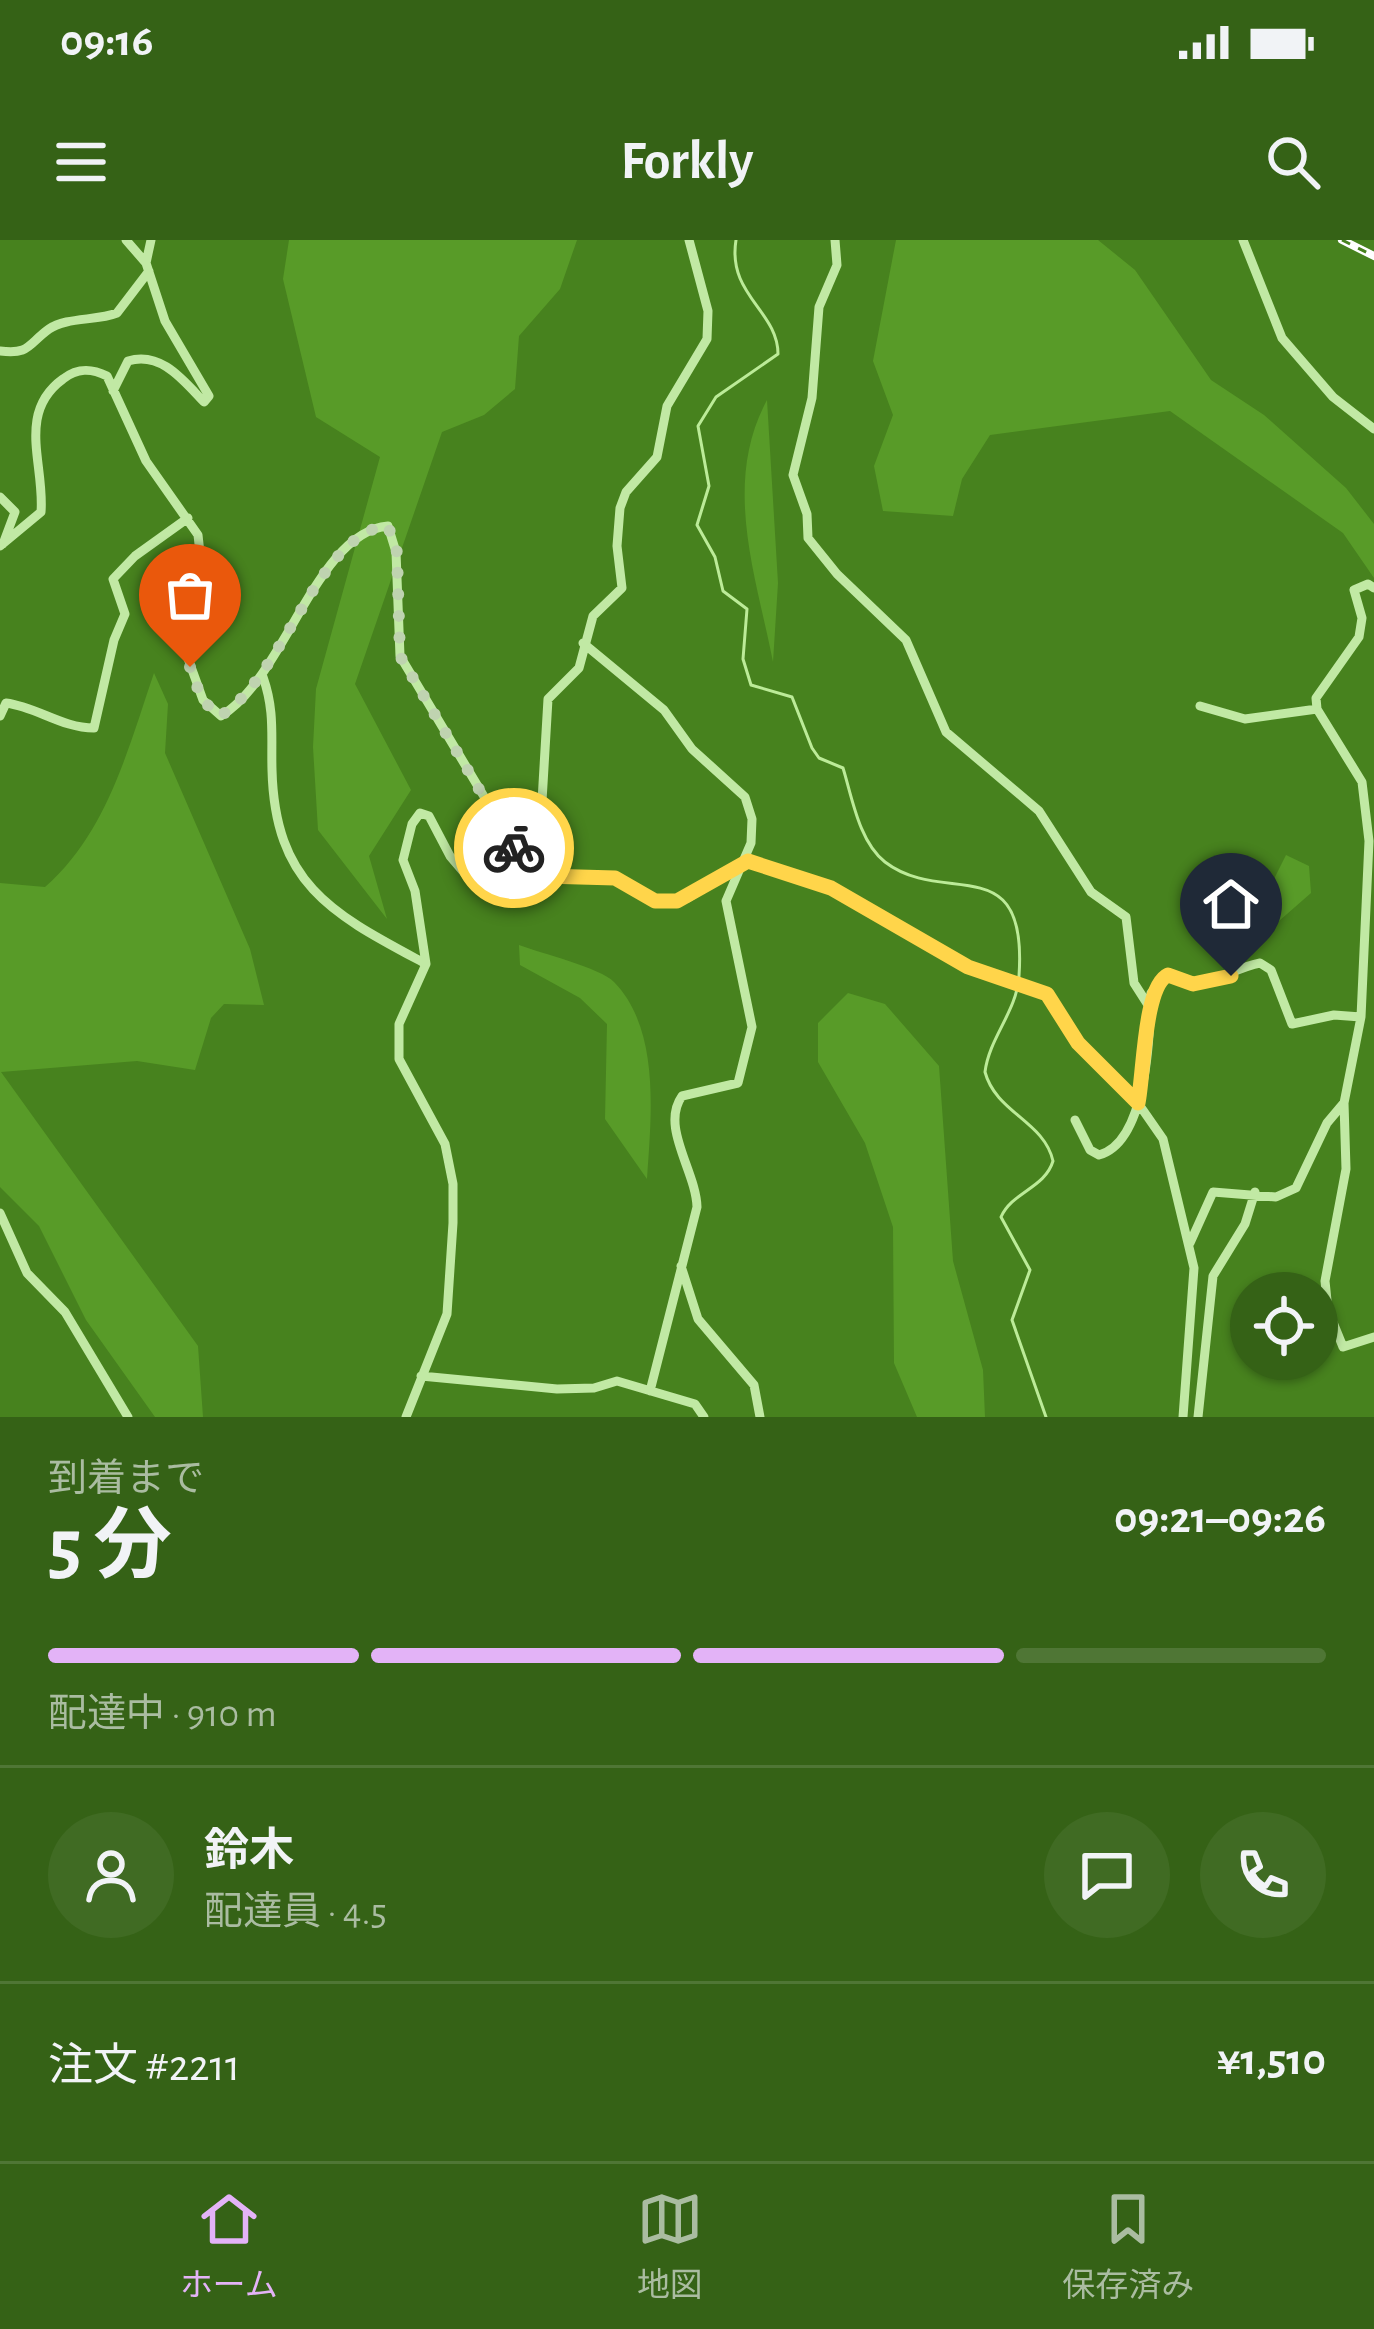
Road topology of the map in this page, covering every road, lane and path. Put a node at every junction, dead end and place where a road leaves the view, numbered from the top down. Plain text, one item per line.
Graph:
1 (126, 240) edge
2 (151, 240) edge
3 (689, 240) edge
4 (835, 240) edge
5 (1243, 240) edge
6 (147, 267) junction
7 (0, 351) edge
8 (113, 391) junction
9 (1374, 429) edge
10 (0, 497) edge
11 (188, 518) junction
12 (2, 545) edge
13 (1374, 588) edge
14 (583, 643) junction
15 (263, 677) junction
16 (1200, 706) dead end
17 (1317, 709) junction
18 (0, 716) edge
19 (748, 861) junction
20 (538, 869) junction
21 (426, 964) junction
22 (1150, 1008) junction
23 (1361, 1018) junction
24 (1138, 1103) junction
25 (1344, 1103) junction
26 (1075, 1120) dead end
27 (1256, 1192) junction
28 (0, 1214) edge
29 (1190, 1243) junction
30 (680, 1266) junction
31 (1374, 1337) edge
32 (421, 1376) junction
33 (650, 1390) junction
34 (128, 1417) edge
35 (406, 1417) edge
36 (704, 1417) edge
37 (760, 1417) edge
38 (1183, 1417) edge
39 (1198, 1417) edge

1 - 6 street
2 - 6 street
3 - 14 street
4 - 22 street
5 - 9 street
6 - 7 street
6 - 8 street
8 - 11 street
8 - 12 street
10 - 12 street
11 - 15 street
11 - 18 street
13 - 17 street
14 - 19 street
14 - 20 street
15 - 20 street
15 - 21 street
16 - 17 street
17 - 23 street
19 - 20 street
19 - 24 street
19 - 30 street
20 - 21 street
21 - 32 street
22 - 23 street
22 - 24 street
23 - 25 street
24 - 26 street
24 - 29 street
25 - 27 street
25 - 31 street
27 - 29 street
27 - 39 street
28 - 34 street
29 - 38 street
30 - 33 street
30 - 37 street
32 - 33 street
32 - 35 street
33 - 36 street

